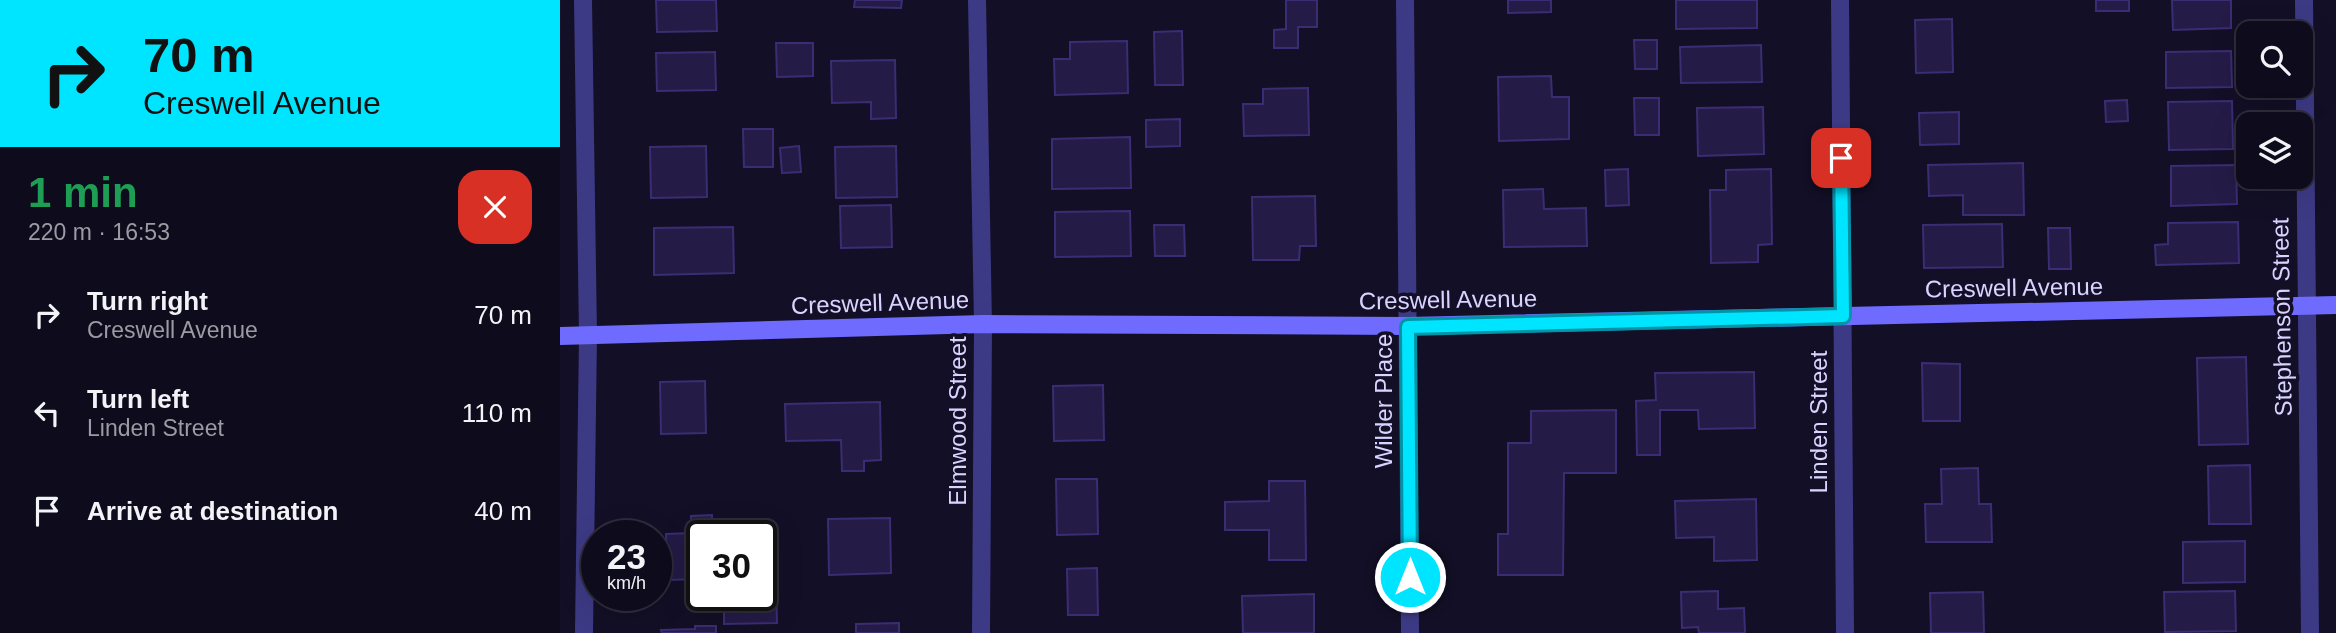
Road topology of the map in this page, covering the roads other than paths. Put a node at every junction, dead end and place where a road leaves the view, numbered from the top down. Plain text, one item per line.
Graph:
1 (583, 0) edge
2 (976, 0) edge
3 (1405, 0) edge
4 (1840, 0) edge
5 (2304, 0) edge
6 (2306, 305) junction
7 (2336, 305) edge
8 (1843, 316) junction
9 (983, 324) junction
10 (1408, 327) junction
11 (588, 335) junction
12 (560, 336) edge
13 (584, 633) edge
14 (981, 633) edge
15 (1410, 633) edge
16 (1845, 633) edge
17 (2310, 633) edge

1 - 11 street
2 - 9 street, Elmwood Street
3 - 10 street, Wilder Place
4 - 8 street, Linden Street
5 - 6 street, Stephenson Street
6 - 7 street, Creswell Avenue
6 - 8 street, Creswell Avenue
6 - 17 street, Stephenson Street
8 - 10 street, Creswell Avenue
8 - 16 street, Linden Street
9 - 10 street, Creswell Avenue
9 - 11 street, Creswell Avenue
9 - 14 street, Elmwood Street
10 - 15 street, Wilder Place
11 - 12 street, Creswell Avenue
11 - 13 street

